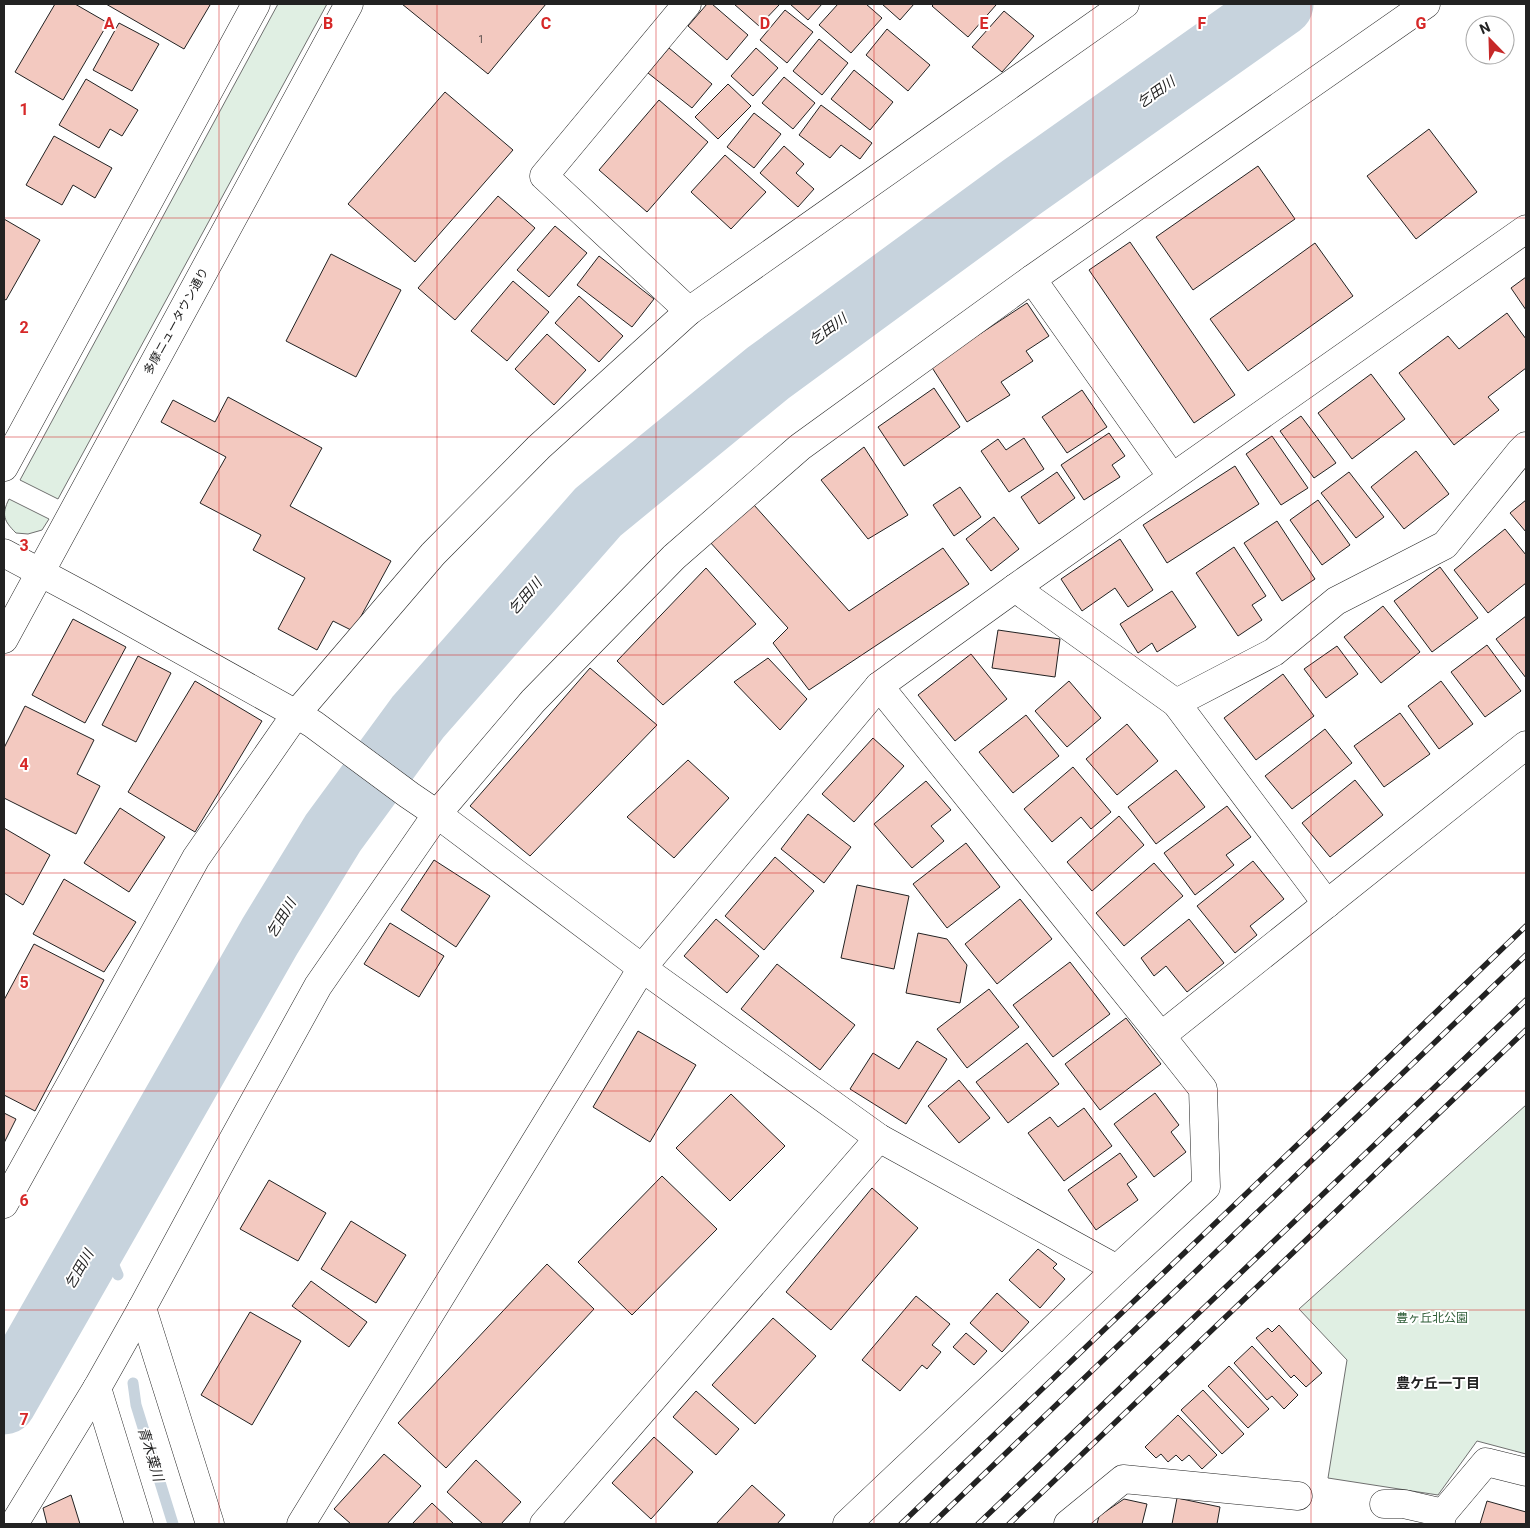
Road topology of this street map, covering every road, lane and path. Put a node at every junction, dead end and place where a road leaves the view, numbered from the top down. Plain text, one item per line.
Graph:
1 (256, 4) edge
2 (349, 4) edge
3 (687, 4) edge
4 (1125, 4) edge
5 (1426, 4) edge
6 (1526, 229) edge
7 (1032, 279) junction
8 (689, 311) junction
9 (1526, 446) edge
10 (4, 467) edge
11 (1172, 478) junction
12 (4, 553) edge
13 (40, 572) junction
14 (1015, 588) junction
15 (4, 639) edge
16 (879, 686) junction
17 (1176, 702) junction
18 (296, 714) junction
19 (1526, 745) edge
20 (437, 814) junction
21 (1327, 904) junction
22 (642, 968) junction
23 (1161, 1036) junction
24 (879, 1138) junction
25 (4, 1204) edge
26 (1117, 1269) junction
27 (142, 1308) junction
28 (97, 1388) junction
29 (1526, 1472) edge
30 (1298, 1496) dead end
31 (1384, 1504) dead end
32 (1441, 1519) edge
33 (14, 1524) edge
34 (139, 1524) edge
35 (210, 1524) edge
36 (301, 1524) edge
37 (544, 1524) edge
38 (847, 1524) edge
39 (1068, 1524) edge

1 - 10 street
2 - 13 street, 多摩ニュータウン通り
3 - 8 street
4 - 8 street
5 - 7 street
6 - 11 street
7 - 11 street
7 - 20 street
8 - 18 street
9 - 17 street
11 - 14 street
12 - 13 street
13 - 15 street, 多摩ニュータウン通り
13 - 18 street
14 - 16 street
14 - 17 street
16 - 22 street
16 - 23 street
17 - 21 street
18 - 20 street
18 - 25 street
19 - 21 street
20 - 22 street
20 - 27 street
21 - 23 street
22 - 24 street
22 - 36 street
23 - 26 street
24 - 26 street
24 - 37 street
26 - 38 street
27 - 28 street
27 - 35 street
28 - 33 street
28 - 34 street
29 - 32 street
30 - 39 street
31 - 32 street

